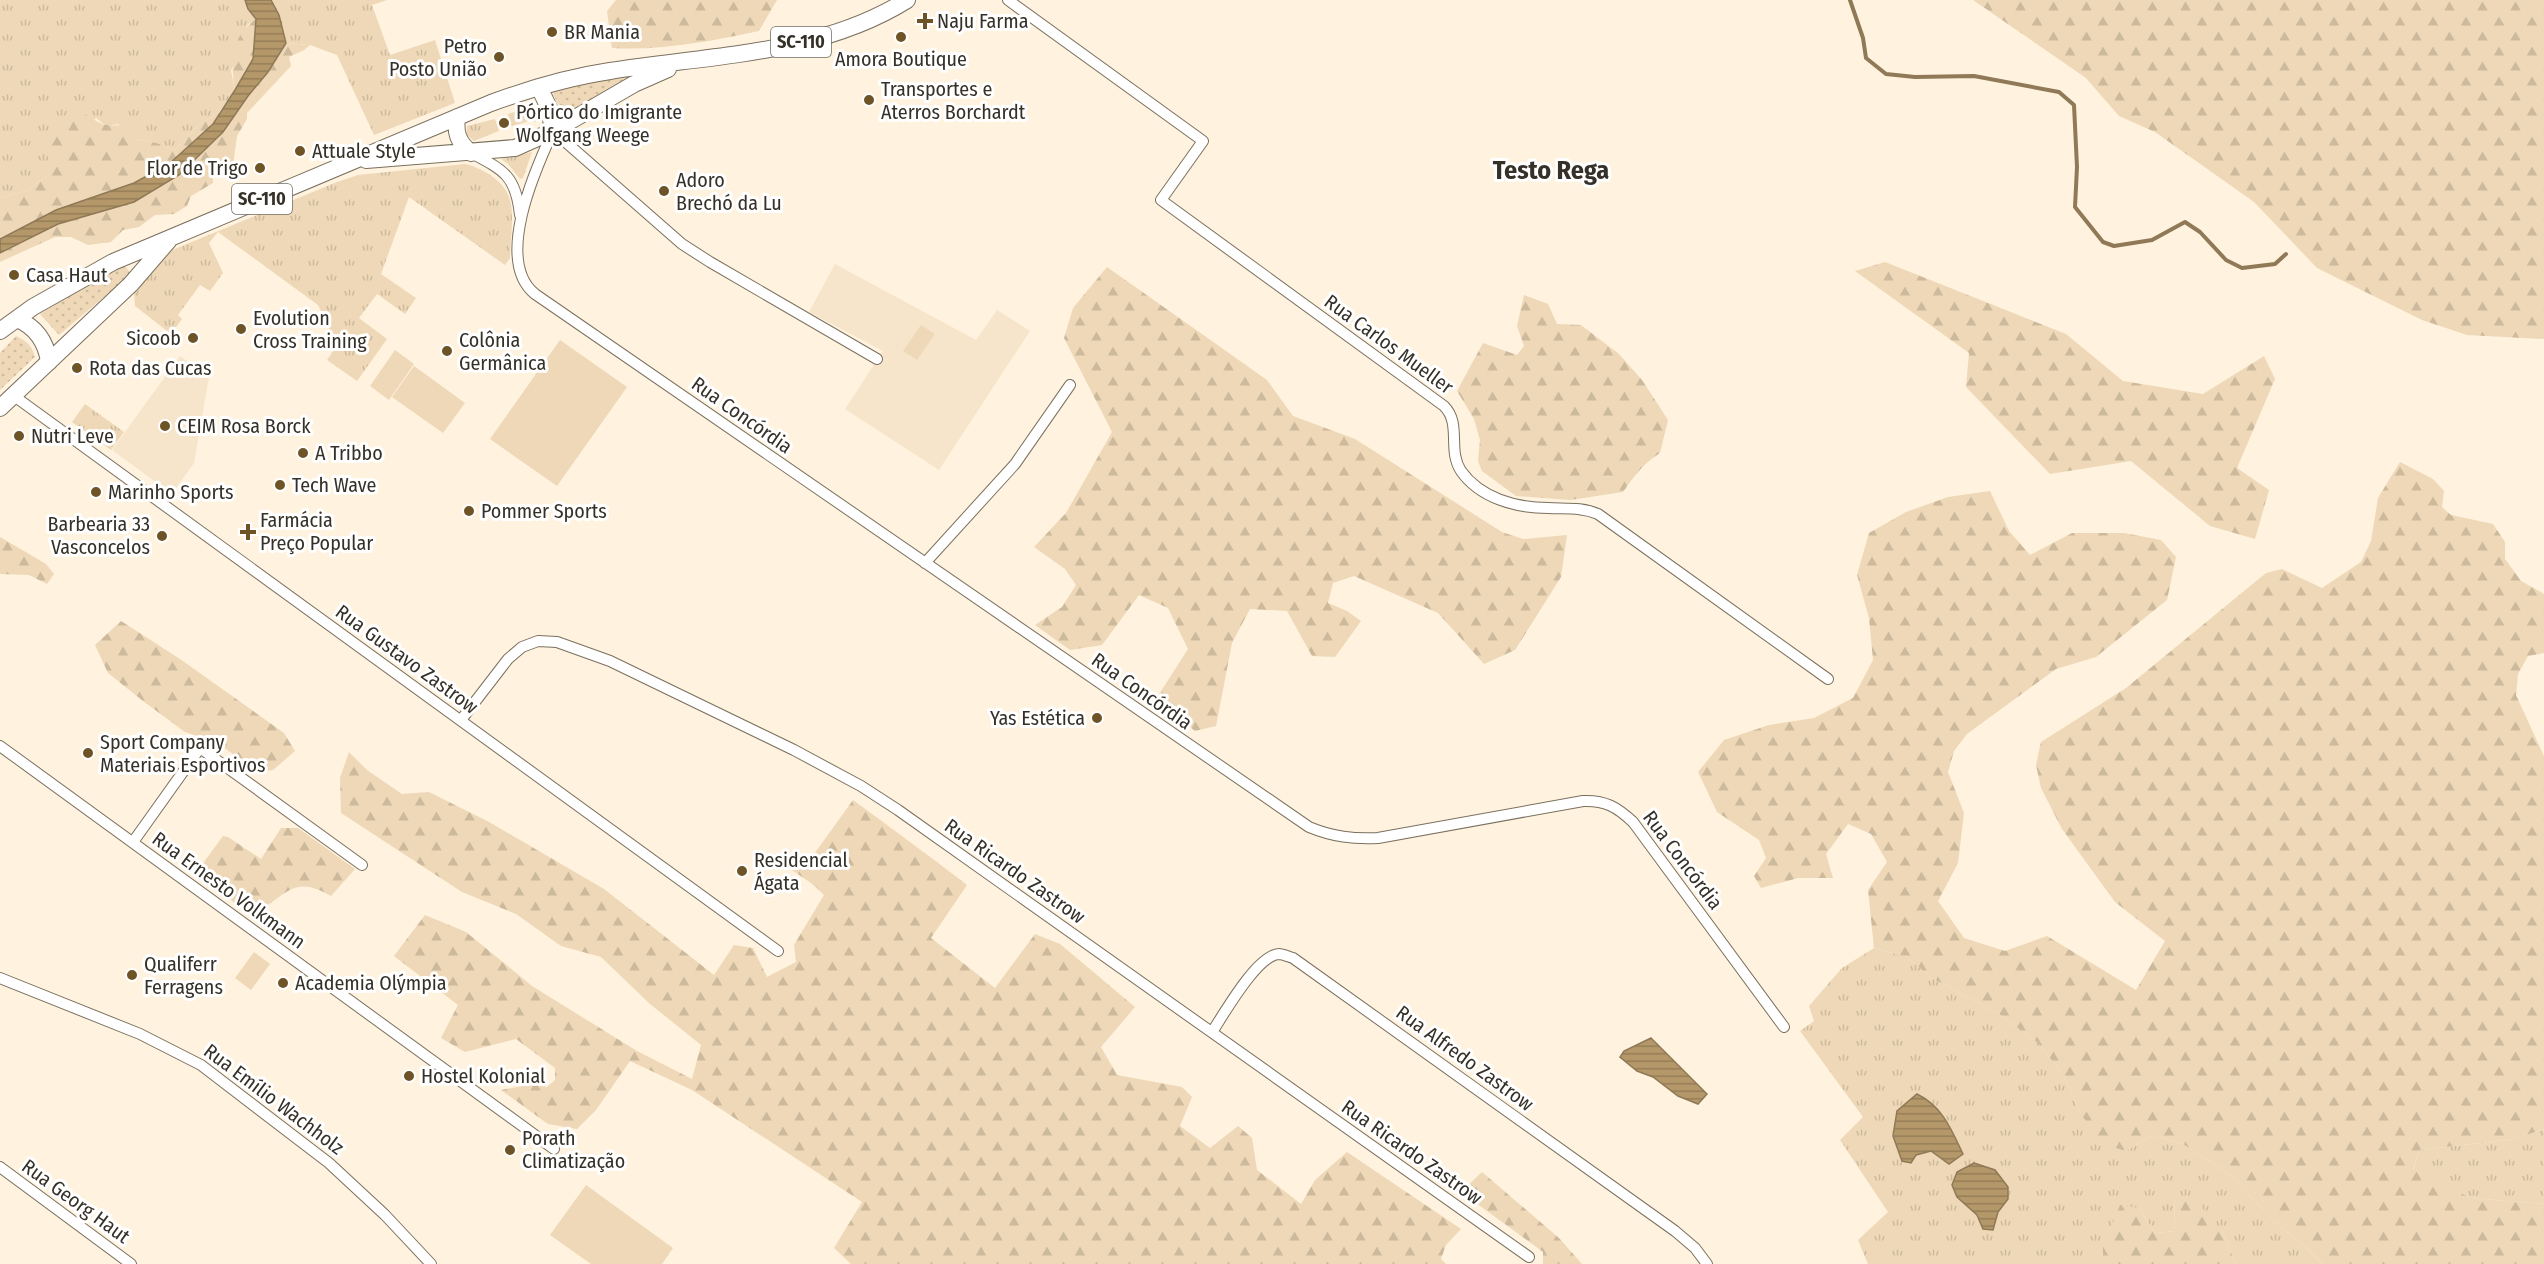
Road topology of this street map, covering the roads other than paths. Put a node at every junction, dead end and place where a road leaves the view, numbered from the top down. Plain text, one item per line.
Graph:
1 (907, 0) edge
2 (1008, 0) edge
3 (687, 60) junction
4 (539, 87) junction
5 (456, 117) junction
6 (553, 131) junction
7 (471, 153) junction
8 (353, 161) junction
9 (521, 218) junction
10 (171, 237) junction
11 (16, 319) junction
12 (0, 332) edge
13 (877, 359) dead end
14 (49, 362) junction
15 (1070, 385) dead end
16 (7, 398) edge
17 (0, 408) edge
18 (925, 563) junction
19 (1828, 679) dead end
20 (461, 720) junction
21 (0, 746) edge
22 (132, 842) junction
23 (362, 865) dead end
24 (778, 951) dead end
25 (0, 978) edge
26 (1784, 1027) dead end
27 (1212, 1032) junction
28 (554, 1149) dead end
29 (0, 1167) edge
30 (1529, 1257) dead end
31 (131, 1264) edge
32 (431, 1264) edge
33 (1707, 1264) edge

1 - 3 main road, SC-110
2 - 19 street, Rua Carlos Mueller
3 - 4 main road, SC-110
3 - 6 main road, SC-110
4 - 5 main road, SC-110
4 - 6 main road
5 - 7 main road
5 - 8 main road, SC-110
6 - 7 main road, SC-110
6 - 9 street, Rua Concórdia
6 - 13 street
7 - 8 main road, SC-110
7 - 9 street, Rua Concórdia
8 - 10 main road, SC-110
9 - 18 street, Rua Concórdia
10 - 11 main road, SC-110
10 - 14 main road, SC-110
11 - 12 main road, SC-110
11 - 14 main road
14 - 16 main road, SC-110
15 - 18 street
16 - 17 main road, SC-110
16 - 20 street, Rua Gustavo Zastrow
18 - 26 street, Rua Concórdia
20 - 24 street, Rua Gustavo Zastrow
20 - 27 street, Rua Ricardo Zastrow
21 - 22 street, Rua Ernesto Volkmann
22 - 23 street
22 - 28 street, Rua Ernesto Volkmann
25 - 32 street, Rua Emílio Wachholz
27 - 30 street, Rua Ricardo Zastrow
27 - 33 street, Rua Alfredo Zastrow
29 - 31 street, Rua Georg Haut

